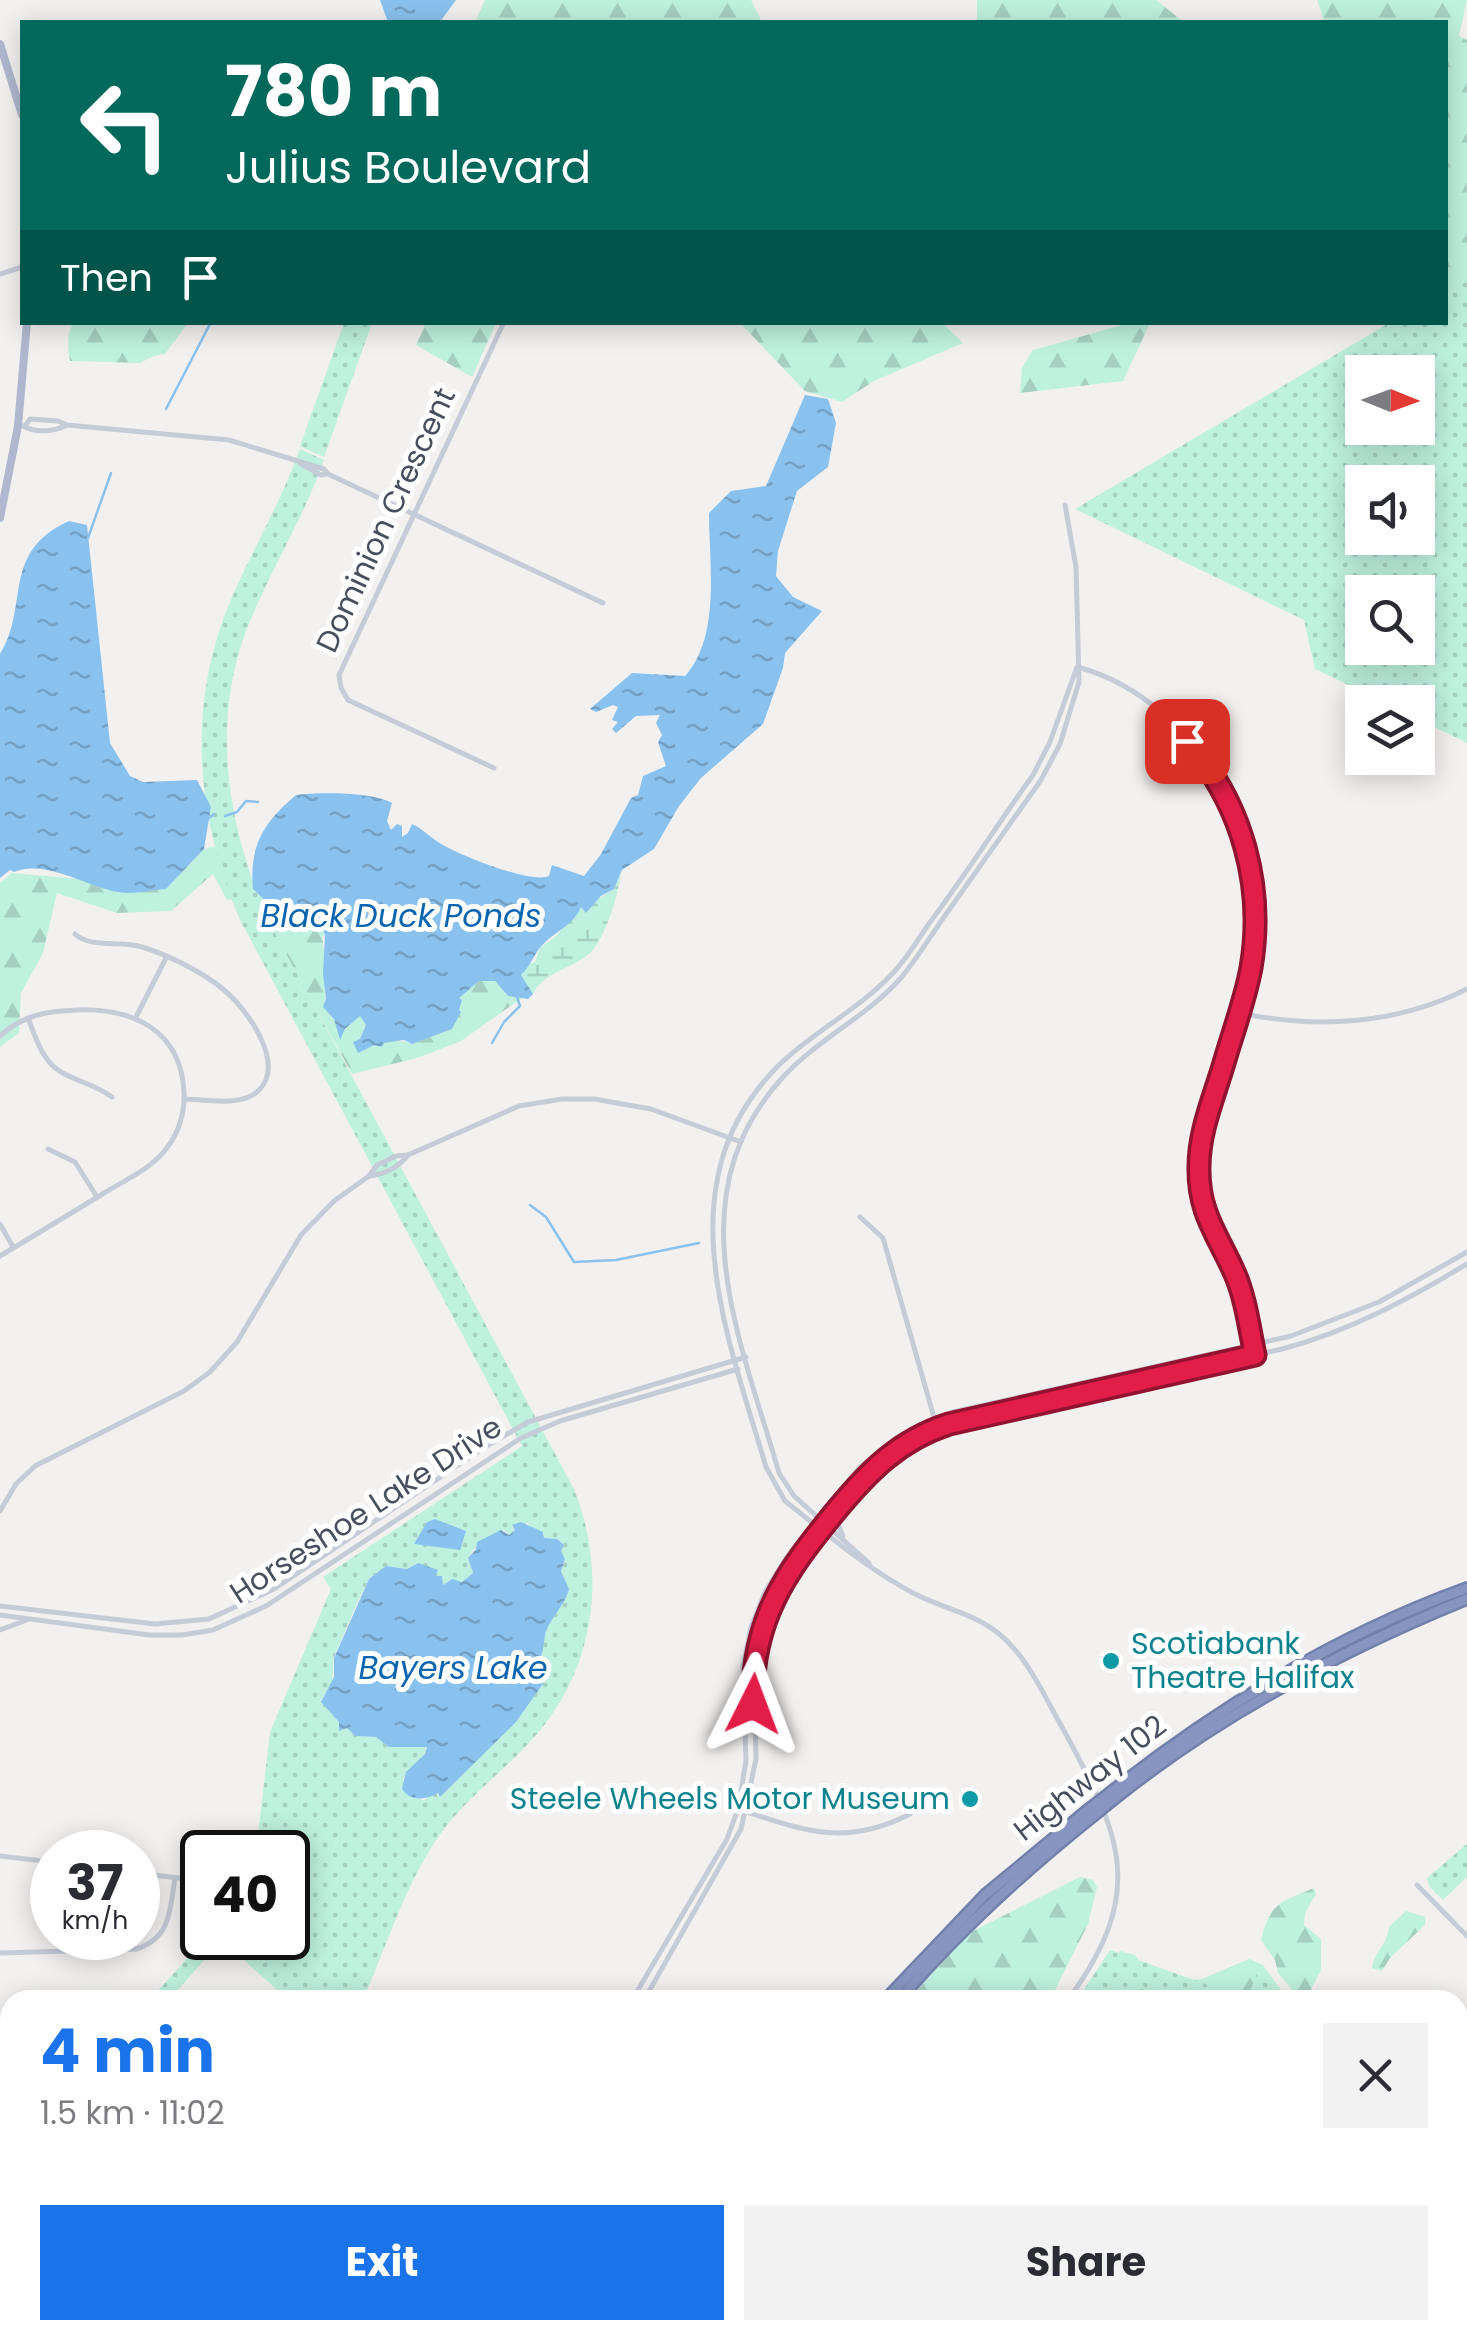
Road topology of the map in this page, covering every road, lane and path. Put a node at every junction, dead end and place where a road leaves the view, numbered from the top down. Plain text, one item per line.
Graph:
1 (0, 44) edge
2 (18, 85) edge
3 (27, 325) edge
4 (503, 325) edge
5 (21, 426) junction
6 (1065, 505) dead end
7 (414, 514) junction
8 (0, 518) edge
9 (603, 602) dead end
10 (1076, 667) junction
11 (494, 768) dead end
12 (75, 934) dead end
13 (166, 958) junction
14 (1467, 988) edge
15 (1238, 1014) junction
16 (28, 1018) junction
17 (136, 1018) junction
18 (0, 1036) edge
19 (112, 1097) dead end
20 (184, 1099) junction
21 (731, 1138) junction
22 (741, 1142) junction
23 (48, 1149) dead end
24 (98, 1197) junction
25 (860, 1217) dead end
26 (0, 1224) edge
27 (14, 1248) junction
28 (1467, 1252) edge
29 (0, 1256) edge
30 (1467, 1264) edge
31 (1253, 1345) junction
32 (1255, 1355) junction
33 (746, 1357) junction
34 (736, 1360) junction
35 (749, 1366) junction
36 (738, 1369) junction
37 (1097, 1380) junction
38 (1099, 1390) junction
39 (934, 1418) junction
40 (937, 1428) junction
41 (840, 1507) junction
42 (0, 1510) edge
43 (818, 1516) junction
44 (812, 1524) junction
45 (826, 1524) junction
46 (820, 1530) junction
47 (847, 1542) junction
48 (874, 1568) junction
49 (1467, 1587) edge
50 (1467, 1599) edge
51 (0, 1606) edge
52 (0, 1616) edge
53 (86, 1616) junction
54 (30, 1619) junction
55 (84, 1626) junction
56 (0, 1630) edge
57 (746, 1650) junction
58 (756, 1653) junction
59 (1113, 1796) junction
60 (738, 1808) junction
61 (747, 1812) junction
62 (1091, 1813) junction
63 (910, 1814) dead end
64 (0, 1856) edge
65 (30, 1859) edge
66 (160, 1876) edge
67 (175, 1878) junction
68 (180, 1879) edge
69 (1417, 1885) dead end
70 (670, 1933) junction
71 (1467, 1936) edge
72 (679, 1939) junction
73 (0, 1953) edge
74 (638, 1990) edge
75 (650, 1990) edge
76 (896, 1990) edge
77 (907, 1990) edge
78 (1075, 1990) edge

1 - 2 main road
3 - 5 main road
4 - 7 street, Dominion Crescent
5 - 7 street
5 - 8 main road
6 - 10 street
7 - 9 street
7 - 11 street, Dominion Crescent
10 - 15 street
10 - 21 street
10 - 22 street
12 - 13 street
13 - 17 street
13 - 20 street
14 - 15 street
15 - 31 street
16 - 17 street
16 - 18 street
16 - 19 street
17 - 20 street
20 - 24 street
21 - 22 street
21 - 34 street
21 - 42 street
22 - 33 street
23 - 24 street
24 - 27 street
25 - 39 street
26 - 27 street
27 - 29 street
28 - 31 street
30 - 32 street
31 - 32 street
31 - 37 street
32 - 38 street
33 - 34 street, Horseshoe Lake Drive
33 - 35 street
34 - 36 street
34 - 53 street, Horseshoe Lake Drive
35 - 36 street, Horseshoe Lake Drive
35 - 43 street
36 - 44 street
36 - 55 street, Horseshoe Lake Drive
37 - 38 street
37 - 39 street
38 - 40 street
39 - 40 street
39 - 43 street
40 - 41 street
41 - 45 street
41 - 47 street
43 - 44 street
43 - 45 street
44 - 46 street
44 - 57 street
45 - 46 street
45 - 47 street
46 - 48 street
46 - 58 street
47 - 48 street
48 - 78 street
49 - 59 highway, Highway 102
50 - 59 highway, Highway 102
51 - 53 street, Horseshoe Lake Drive
52 - 54 street, Horseshoe Lake Drive
53 - 55 street
54 - 55 street, Horseshoe Lake Drive
54 - 56 street
57 - 58 street
57 - 60 street
58 - 61 street
59 - 62 highway, Highway 102, bridge
60 - 61 street
60 - 70 street
61 - 63 street
61 - 72 street
62 - 76 highway, Highway 102
62 - 77 highway, Highway 102
64 - 65 street
66 - 67 street
67 - 68 street
67 - 73 street
69 - 71 street
70 - 72 street
70 - 74 street
72 - 75 street

